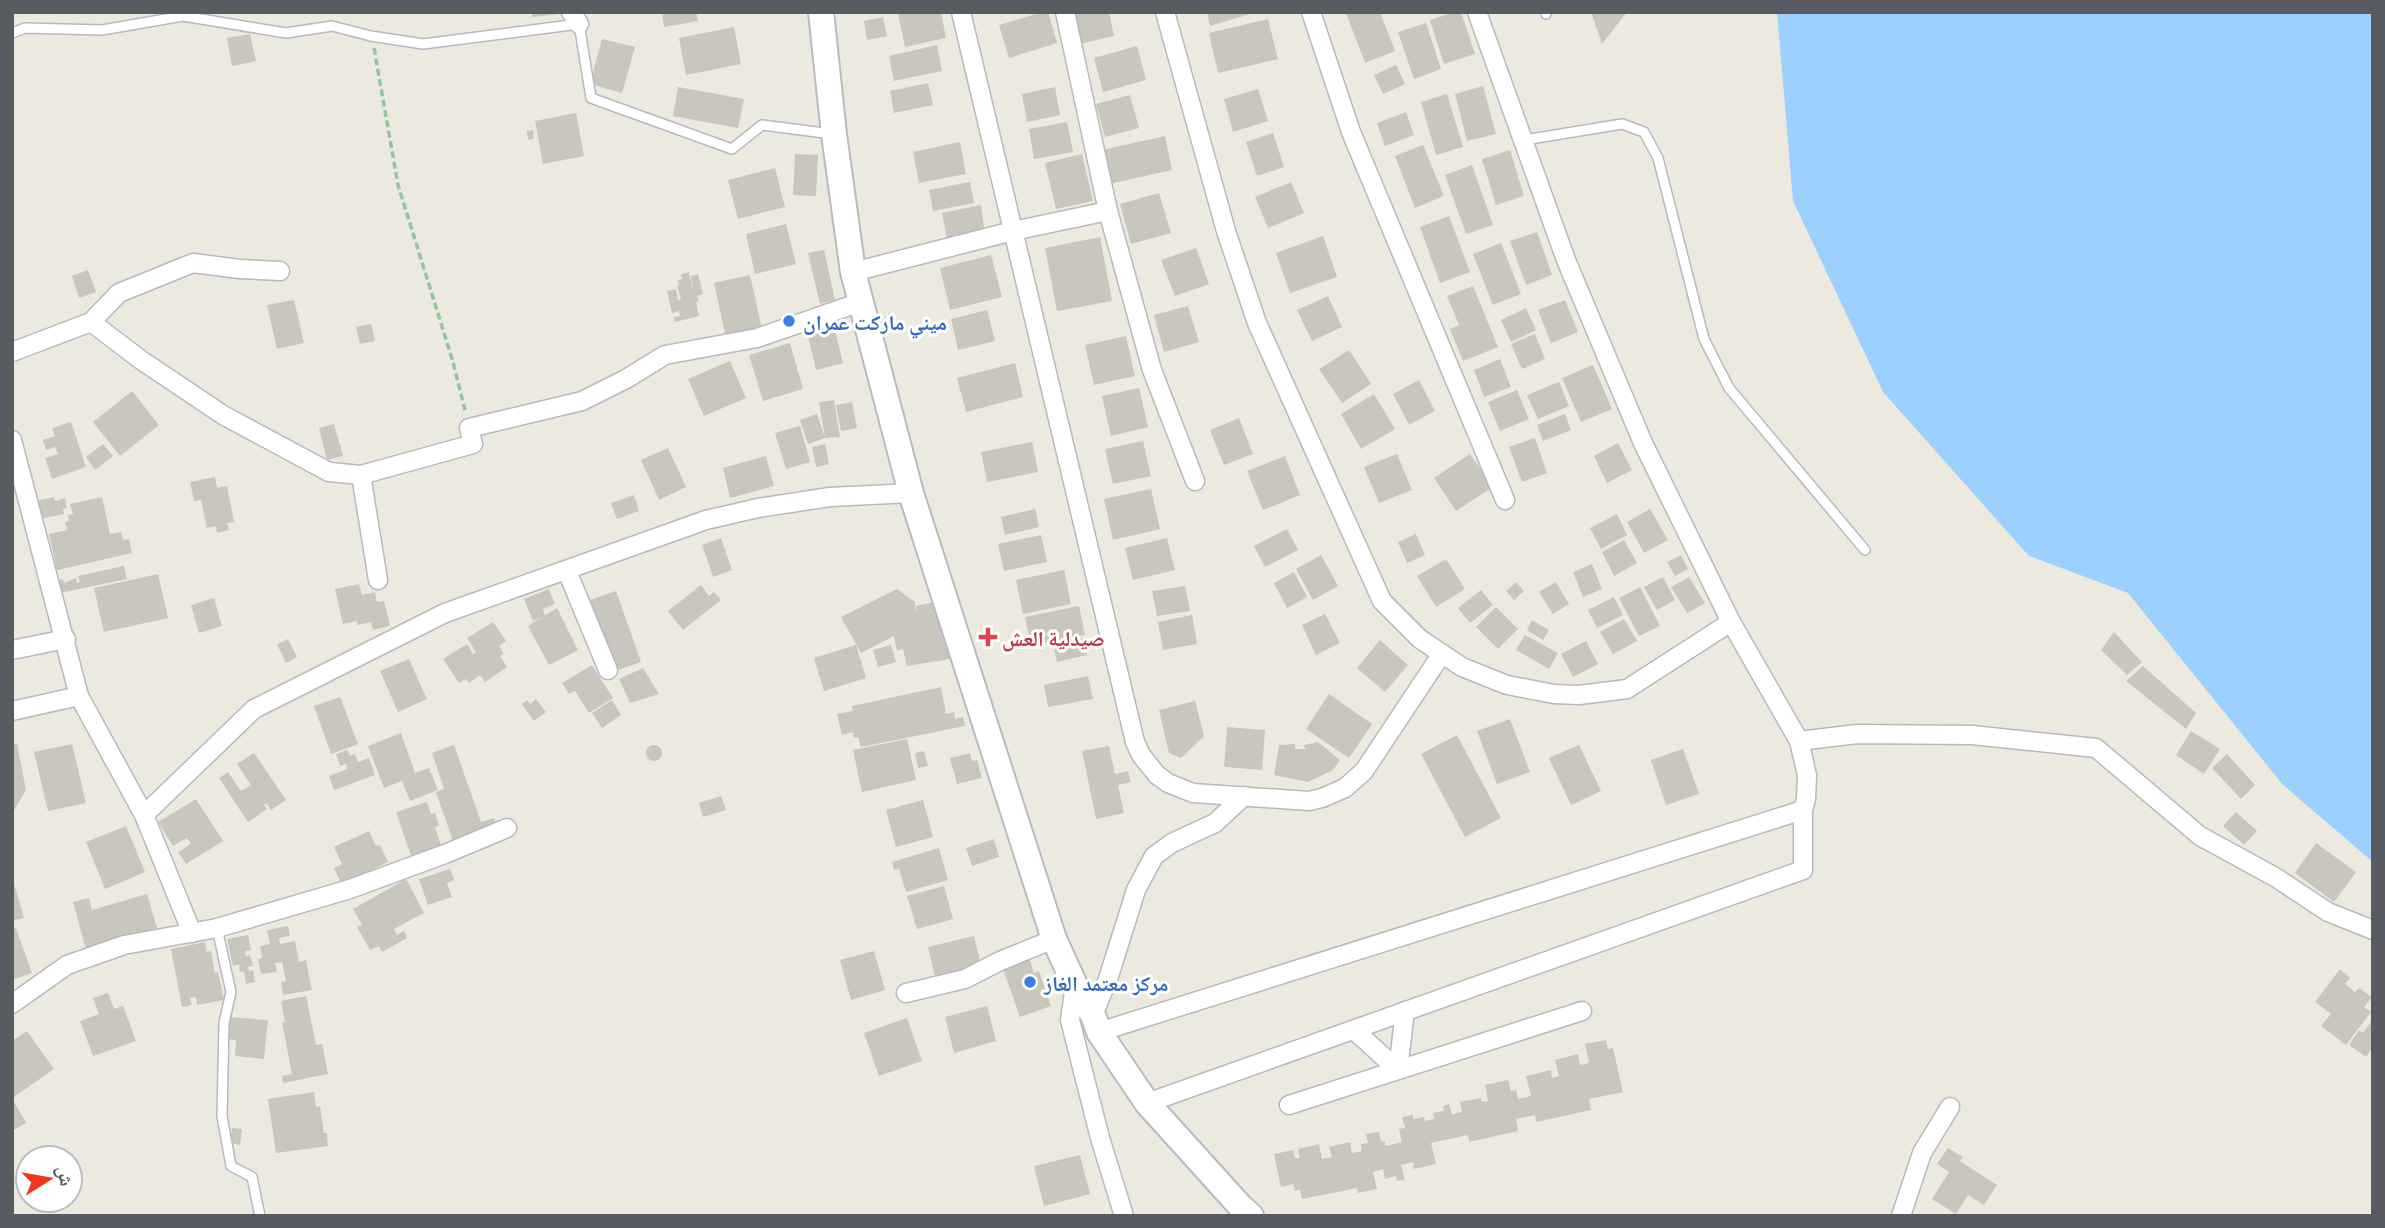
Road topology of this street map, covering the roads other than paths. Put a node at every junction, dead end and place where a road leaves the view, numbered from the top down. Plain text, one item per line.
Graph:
1 (821, 12) edge
2 (961, 12) edge
3 (1065, 12) edge
4 (1165, 12) edge
5 (1311, 12) edge
6 (1477, 12) edge
7 (575, 18) edge
8 (12, 33) edge
9 (834, 134) junction
10 (1524, 140) junction
11 (1108, 211) junction
12 (1013, 231) junction
13 (280, 271) dead end
14 (853, 272) junction
15 (861, 302) junction
16 (90, 322) junction
17 (12, 352) edge
18 (12, 440) edge
19 (361, 475) junction
20 (1195, 481) dead end
21 (911, 493) junction
22 (1506, 500) dead end
23 (1865, 550) dead end
24 (567, 571) junction
25 (378, 580) dead end
26 (1731, 622) junction
27 (66, 639) junction
28 (12, 650) edge
29 (1441, 655) junction
30 (608, 670) dead end
31 (79, 696) junction
32 (12, 711) edge
33 (1798, 741) junction
34 (1244, 796) junction
35 (1802, 810) junction
36 (144, 815) junction
37 (507, 828) dead end
38 (217, 928) junction
39 (2373, 930) edge
40 (192, 933) junction
41 (1054, 940) junction
42 (1075, 985) junction
43 (906, 993) dead end
44 (12, 1004) edge
45 (1582, 1011) dead end
46 (1405, 1012) junction
47 (1096, 1023) junction
48 (1354, 1030) junction
49 (1398, 1070) junction
50 (1147, 1103) junction
51 (1289, 1105) dead end
52 (1950, 1107) dead end
53 (260, 1216) edge
54 (1124, 1216) edge
55 (1251, 1216) edge
56 (1901, 1216) edge

1 - 9 main road
2 - 12 street
3 - 11 street
4 - 29 street
5 - 22 street
6 - 10 street
7 - 8 lane
7 - 9 lane
9 - 14 main road
10 - 23 lane
10 - 26 street
11 - 12 street
11 - 20 street
12 - 14 street
12 - 34 street
13 - 16 street
14 - 15 main road
15 - 19 street
15 - 21 main road
16 - 17 street
16 - 19 street
18 - 27 street
19 - 25 street
21 - 24 street
21 - 41 main road
24 - 30 street
24 - 36 street
26 - 29 street
26 - 33 street
27 - 28 street
27 - 31 street
29 - 34 street
31 - 32 street
31 - 36 street
33 - 35 street
33 - 39 street
34 - 47 street
35 - 46 street
35 - 47 street
36 - 40 street
37 - 38 street
38 - 40 street
38 - 53 lane
40 - 44 street
41 - 42 main road
41 - 43 street
42 - 47 main road
42 - 54 street
45 - 49 street
46 - 48 street
46 - 49 street
47 - 50 main road
48 - 49 street
48 - 50 street
49 - 51 street
50 - 55 main road
52 - 56 street

